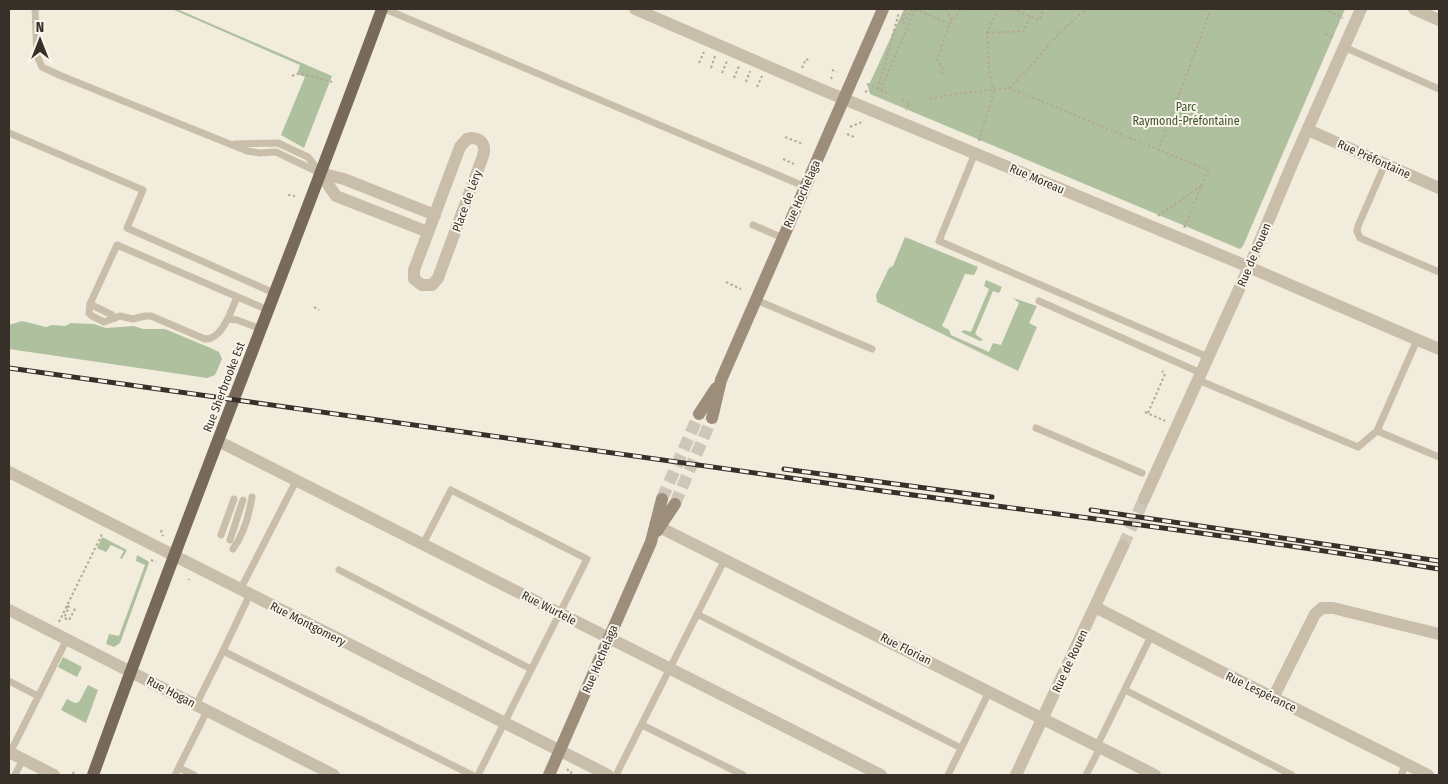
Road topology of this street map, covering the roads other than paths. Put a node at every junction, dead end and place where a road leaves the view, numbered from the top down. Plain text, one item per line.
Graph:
1 (35, 9) edge
2 (384, 9) edge
3 (635, 9) edge
4 (883, 9) edge
5 (1361, 9) edge
6 (1414, 9) edge
7 (1439, 20) edge
8 (1339, 43) junction
9 (1439, 89) edge
10 (844, 98) junction
11 (1308, 130) junction
12 (9, 133) edge
13 (977, 148) junction
14 (1385, 164) junction
15 (320, 173) junction
16 (806, 187) junction
17 (1439, 188) edge
18 (435, 215) junction
19 (753, 225) dead end
20 (428, 232) junction
21 (783, 238) junction
22 (1249, 267) junction
23 (1439, 272) edge
24 (274, 293) junction
25 (237, 297) junction
26 (756, 300) junction
27 (1039, 301) dead end
28 (268, 310) junction
29 (228, 319) junction
30 (260, 331) junction
31 (1417, 340) junction
32 (872, 349) dead end
33 (1439, 349) edge
34 (1208, 357) junction
35 (1199, 377) junction
36 (721, 380) junction
37 (699, 414) tunnel mouth
38 (712, 418) tunnel mouth
39 (1036, 428) dead end
40 (1377, 431) junction
41 (218, 441) junction
42 (1439, 457) edge
43 (9, 472) edge
44 (1142, 473) dead end
45 (296, 481) junction
46 (252, 497) dead end
47 (234, 499) dead end
48 (662, 499) tunnel mouth
49 (1144, 499) tunnel mouth
50 (243, 500) dead end
51 (675, 504) tunnel mouth
52 (658, 526) junction
53 (221, 535) dead end
54 (230, 540) dead end
55 (423, 544) junction
56 (1122, 546) tunnel mouth
57 (233, 548) dead end
58 (173, 555) junction
59 (725, 559) junction
60 (339, 570) dead end
61 (245, 592) junction
62 (1095, 607) junction
63 (9, 610) edge
64 (561, 613) junction
65 (697, 614) junction
66 (1439, 634) edge
67 (1151, 636) junction
68 (609, 638) junction
69 (67, 639) junction
70 (223, 652) junction
71 (670, 668) junction
72 (532, 669) junction
73 (130, 671) junction
74 (9, 681) edge
75 (1125, 690) junction
76 (989, 692) junction
77 (38, 696) junction
78 (1273, 698) junction
79 (202, 708) junction
80 (1042, 719) junction
81 (505, 724) junction
82 (642, 725) junction
83 (1099, 747) junction
84 (962, 748) junction
85 (560, 751) junction
86 (10, 752) edge
87 (23, 759) junction
88 (179, 768) junction
89 (1404, 770) edge
90 (15, 775) edge
91 (54, 775) edge
92 (93, 775) edge
93 (175, 775) edge
94 (194, 775) edge
95 (334, 775) edge
96 (472, 775) edge
97 (478, 775) edge
98 (549, 775) edge
99 (608, 775) edge
100 (616, 775) edge
101 (743, 775) edge
102 (881, 775) edge
103 (948, 775) edge
104 (1016, 775) edge
105 (1086, 775) edge
106 (1155, 775) edge
107 (1292, 775) edge
108 (1428, 775) edge

1 - 15 lane
2 - 15 main road, Rue Sherbrooke Est
2 - 16 lane
3 - 10 street, Rue Moreau
4 - 10 street, Rue Hochelaga
5 - 8 street, Rue de Rouen
6 - 7 street
8 - 9 lane
8 - 11 street, Rue de Rouen
10 - 13 street, Rue Moreau
10 - 16 street, Rue Hochelaga
11 - 14 street, Rue Préfontaine
11 - 22 street, Rue de Rouen
12 - 24 lane
13 - 22 street, Rue Moreau
13 - 34 lane
14 - 17 street, Rue Préfontaine
14 - 23 lane
15 - 18 street, Place de Léry
15 - 20 street
15 - 24 main road, Rue Sherbrooke Est
16 - 21 street, Rue Hochelaga
18 - 20 street, Place de Léry
18 - 20 street, Place de Léry
19 - 21 lane
21 - 26 street, Rue Hochelaga
22 - 31 street, Rue Moreau
22 - 34 street, Rue de Rouen
24 - 28 main road, Rue Sherbrooke Est
25 - 28 lane
25 - 29 lane
25 - 29 lane
26 - 32 lane
26 - 36 street, Rue Hochelaga
27 - 35 lane
28 - 30 main road, Rue Sherbrooke Est
29 - 30 lane
30 - 41 main road, Rue Sherbrooke Est
31 - 33 street, Rue Moreau
31 - 40 lane
34 - 35 street, Rue de Rouen
35 - 40 lane
35 - 49 street, Rue de Rouen
36 - 37 street, Rue Hochelaga
36 - 38 street, Rue Hochelaga
39 - 44 lane
40 - 42 lane
41 - 45 street, Rue Wurtele
41 - 58 main road, Rue Sherbrooke Est
43 - 58 street, Rue Montgomery
45 - 55 street, Rue Wurtele
45 - 61 lane
46 - 57 lane
47 - 53 lane
48 - 52 street, Rue Hochelaga
50 - 54 lane
51 - 52 street, Rue Hochelaga
52 - 59 street, Rue Florian
52 - 68 street, Rue Hochelaga
55 - 64 street, Rue Wurtele
55 - 64 lane
56 - 62 street, Rue de Rouen
58 - 61 street, Rue Montgomery
58 - 73 main road, Rue Sherbrooke Est
59 - 65 lane
59 - 76 street, Rue Florian
60 - 72 lane
61 - 70 lane
61 - 81 street, Rue Montgomery
62 - 67 street, Rue Lespérance
62 - 80 street, Rue de Rouen
63 - 69 street, Rue Hogan
64 - 68 street, Rue Wurtele
64 - 72 lane
65 - 71 lane
65 - 84 lane
66 - 78 street
67 - 75 lane
67 - 78 street, Rue Lespérance
68 - 71 street, Rue Wurtele
68 - 85 street, Rue Hochelaga
69 - 73 street, Rue Hogan
69 - 77 lane
70 - 79 lane
70 - 96 lane
71 - 82 lane
71 - 102 street, Rue Wurtele
72 - 81 lane
73 - 79 street, Rue Hogan
73 - 92 main road, Rue Sherbrooke Est
74 - 77 lane
75 - 83 lane
75 - 107 lane
76 - 80 street, Rue Florian
76 - 84 lane
77 - 86 lane
78 - 89 street, Rue Lespérance
79 - 88 lane
79 - 95 street, Rue Hogan
80 - 83 street, Rue Florian
80 - 104 street, Rue de Rouen
81 - 85 street, Rue Montgomery
81 - 97 lane
82 - 100 lane
82 - 101 lane
83 - 105 lane
83 - 106 street, Rue Florian
84 - 103 lane
85 - 98 street, Rue Hochelaga
85 - 99 street, Rue Montgomery
86 - 87 street
87 - 90 lane
87 - 91 street
88 - 93 lane
88 - 94 lane
89 - 108 street, Rue Lespérance

